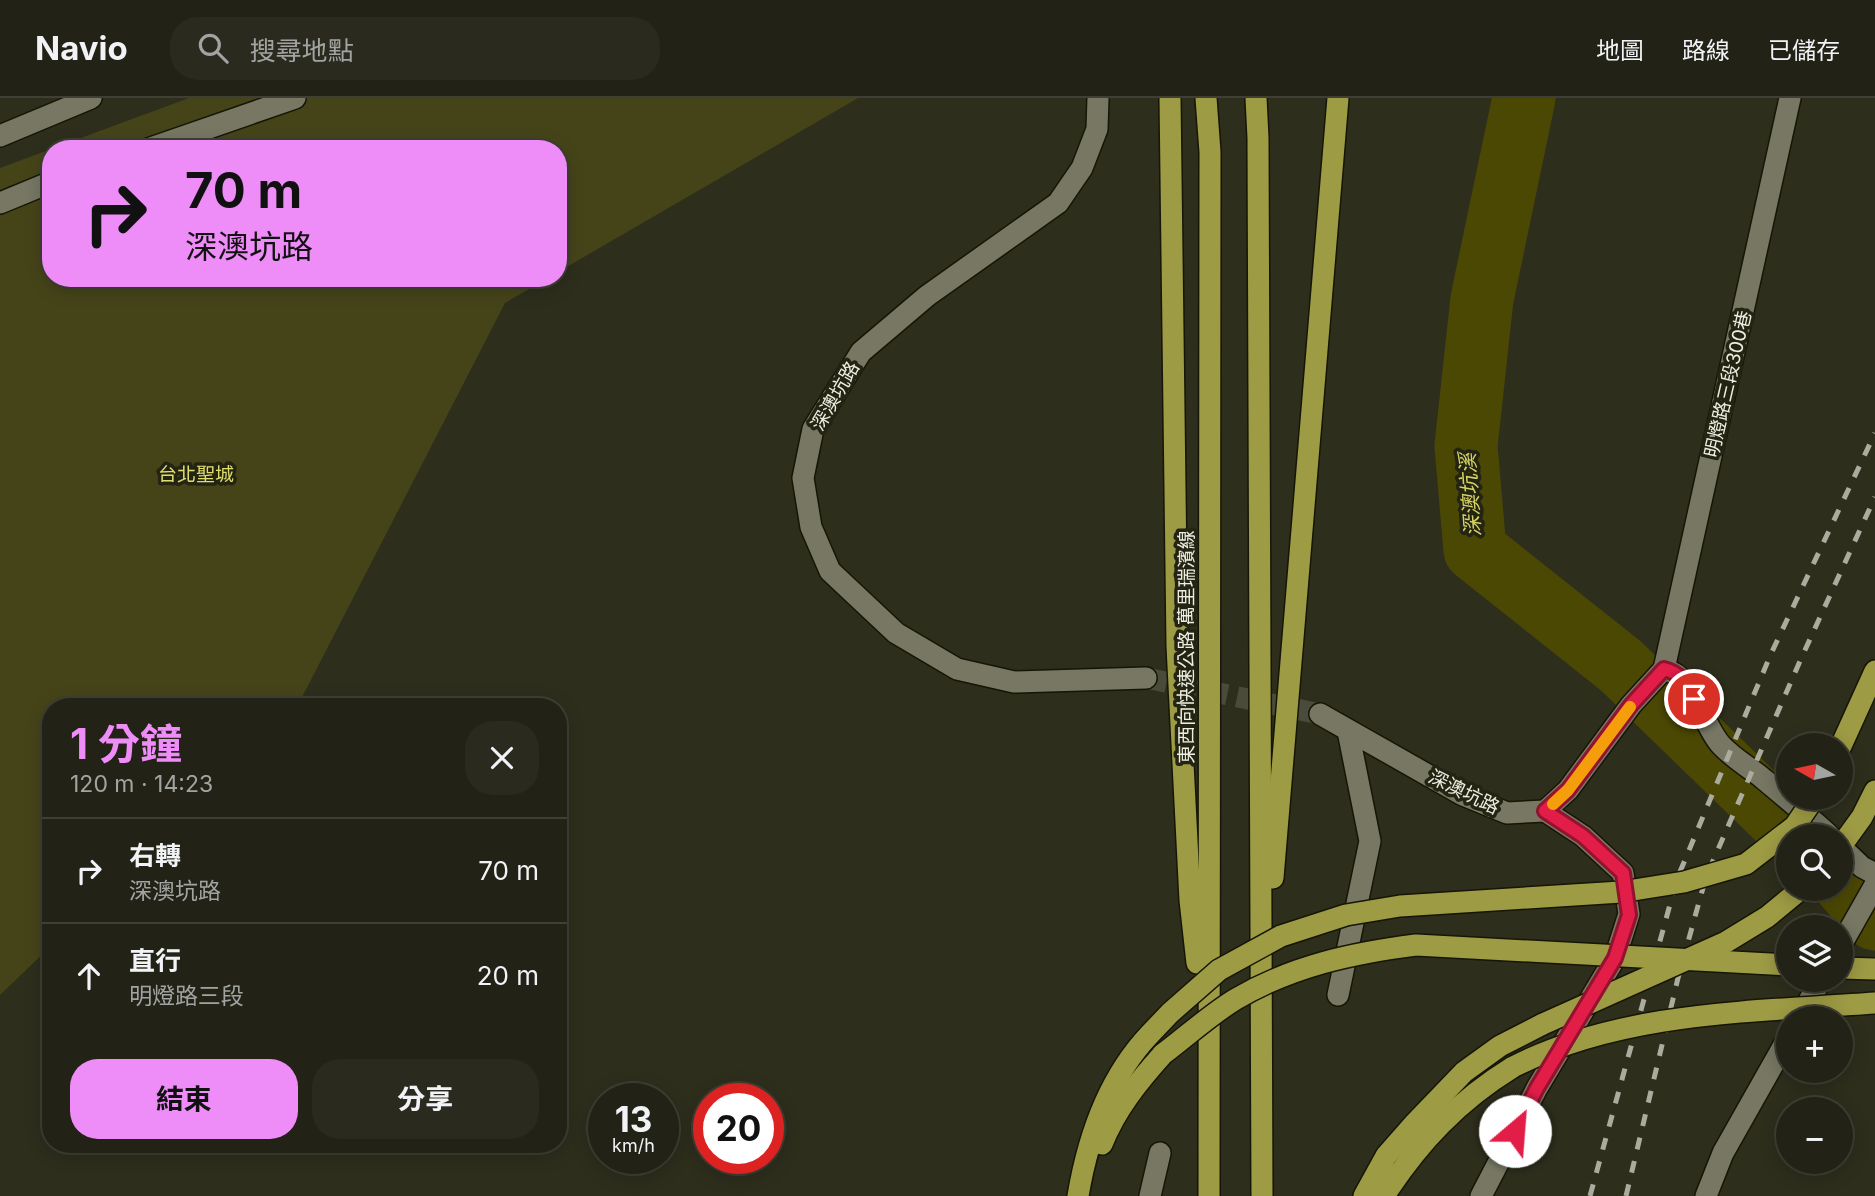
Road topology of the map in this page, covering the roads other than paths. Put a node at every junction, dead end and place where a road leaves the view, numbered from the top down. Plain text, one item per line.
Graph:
1 (91, 98) edge
2 (295, 98) edge
3 (1098, 98) edge
4 (1170, 98) edge
5 (1206, 98) edge
6 (1256, 98) edge
7 (1338, 98) edge
8 (1790, 98) edge
9 (0, 136) edge
10 (174, 140) edge
11 (42, 186) edge
12 (0, 203) edge
13 (1664, 669) junction
14 (1875, 671) edge
15 (1146, 678) tunnel mouth
16 (1320, 714) tunnel mouth
17 (1349, 731) junction
18 (1847, 733) edge
19 (1875, 791) edge
20 (1806, 810) edge
21 (1545, 811) junction
22 (1817, 824) edge
23 (1853, 830) edge
24 (1853, 858) edge
25 (1875, 874) edge
26 (1875, 885) edge
27 (1786, 901) edge
28 (1853, 924) edge
29 (1776, 964) edge
30 (1853, 968) edge
31 (1875, 969) edge
32 (1338, 995) dead end
33 (1875, 1003) edge
34 (1261, 1020) junction
35 (1776, 1059) edge
36 (1209, 1073) junction
37 (1160, 1153) dead end
38 (1078, 1196) edge
39 (1084, 1196) edge
40 (1150, 1196) edge
41 (1209, 1196) edge
42 (1262, 1196) edge
43 (1364, 1196) edge
44 (1384, 1196) edge
45 (1481, 1196) edge
46 (1706, 1196) edge

1 - 9 street
2 - 10 street
3 - 15 street, 深澳坑路
4 - 36 highway
5 - 36 highway, 東西向快速公路 萬里瑞濱線
6 - 34 highway
7 - 34 highway
8 - 13 street, 明燈路三段300巷
11 - 12 street
13 - 21 street
13 - 22 street
14 - 18 highway
16 - 17 street, 深澳坑路
17 - 21 street, 深澳坑路
17 - 32 street
19 - 23 highway
20 - 38 highway, bridge
21 - 45 street
24 - 25 street
26 - 28 street
27 - 43 highway, bridge
29 - 39 highway, bridge
30 - 31 highway
33 - 44 highway, bridge
34 - 42 highway
35 - 46 street
36 - 41 highway, 東西向快速公路 萬里瑞濱線
37 - 40 street

